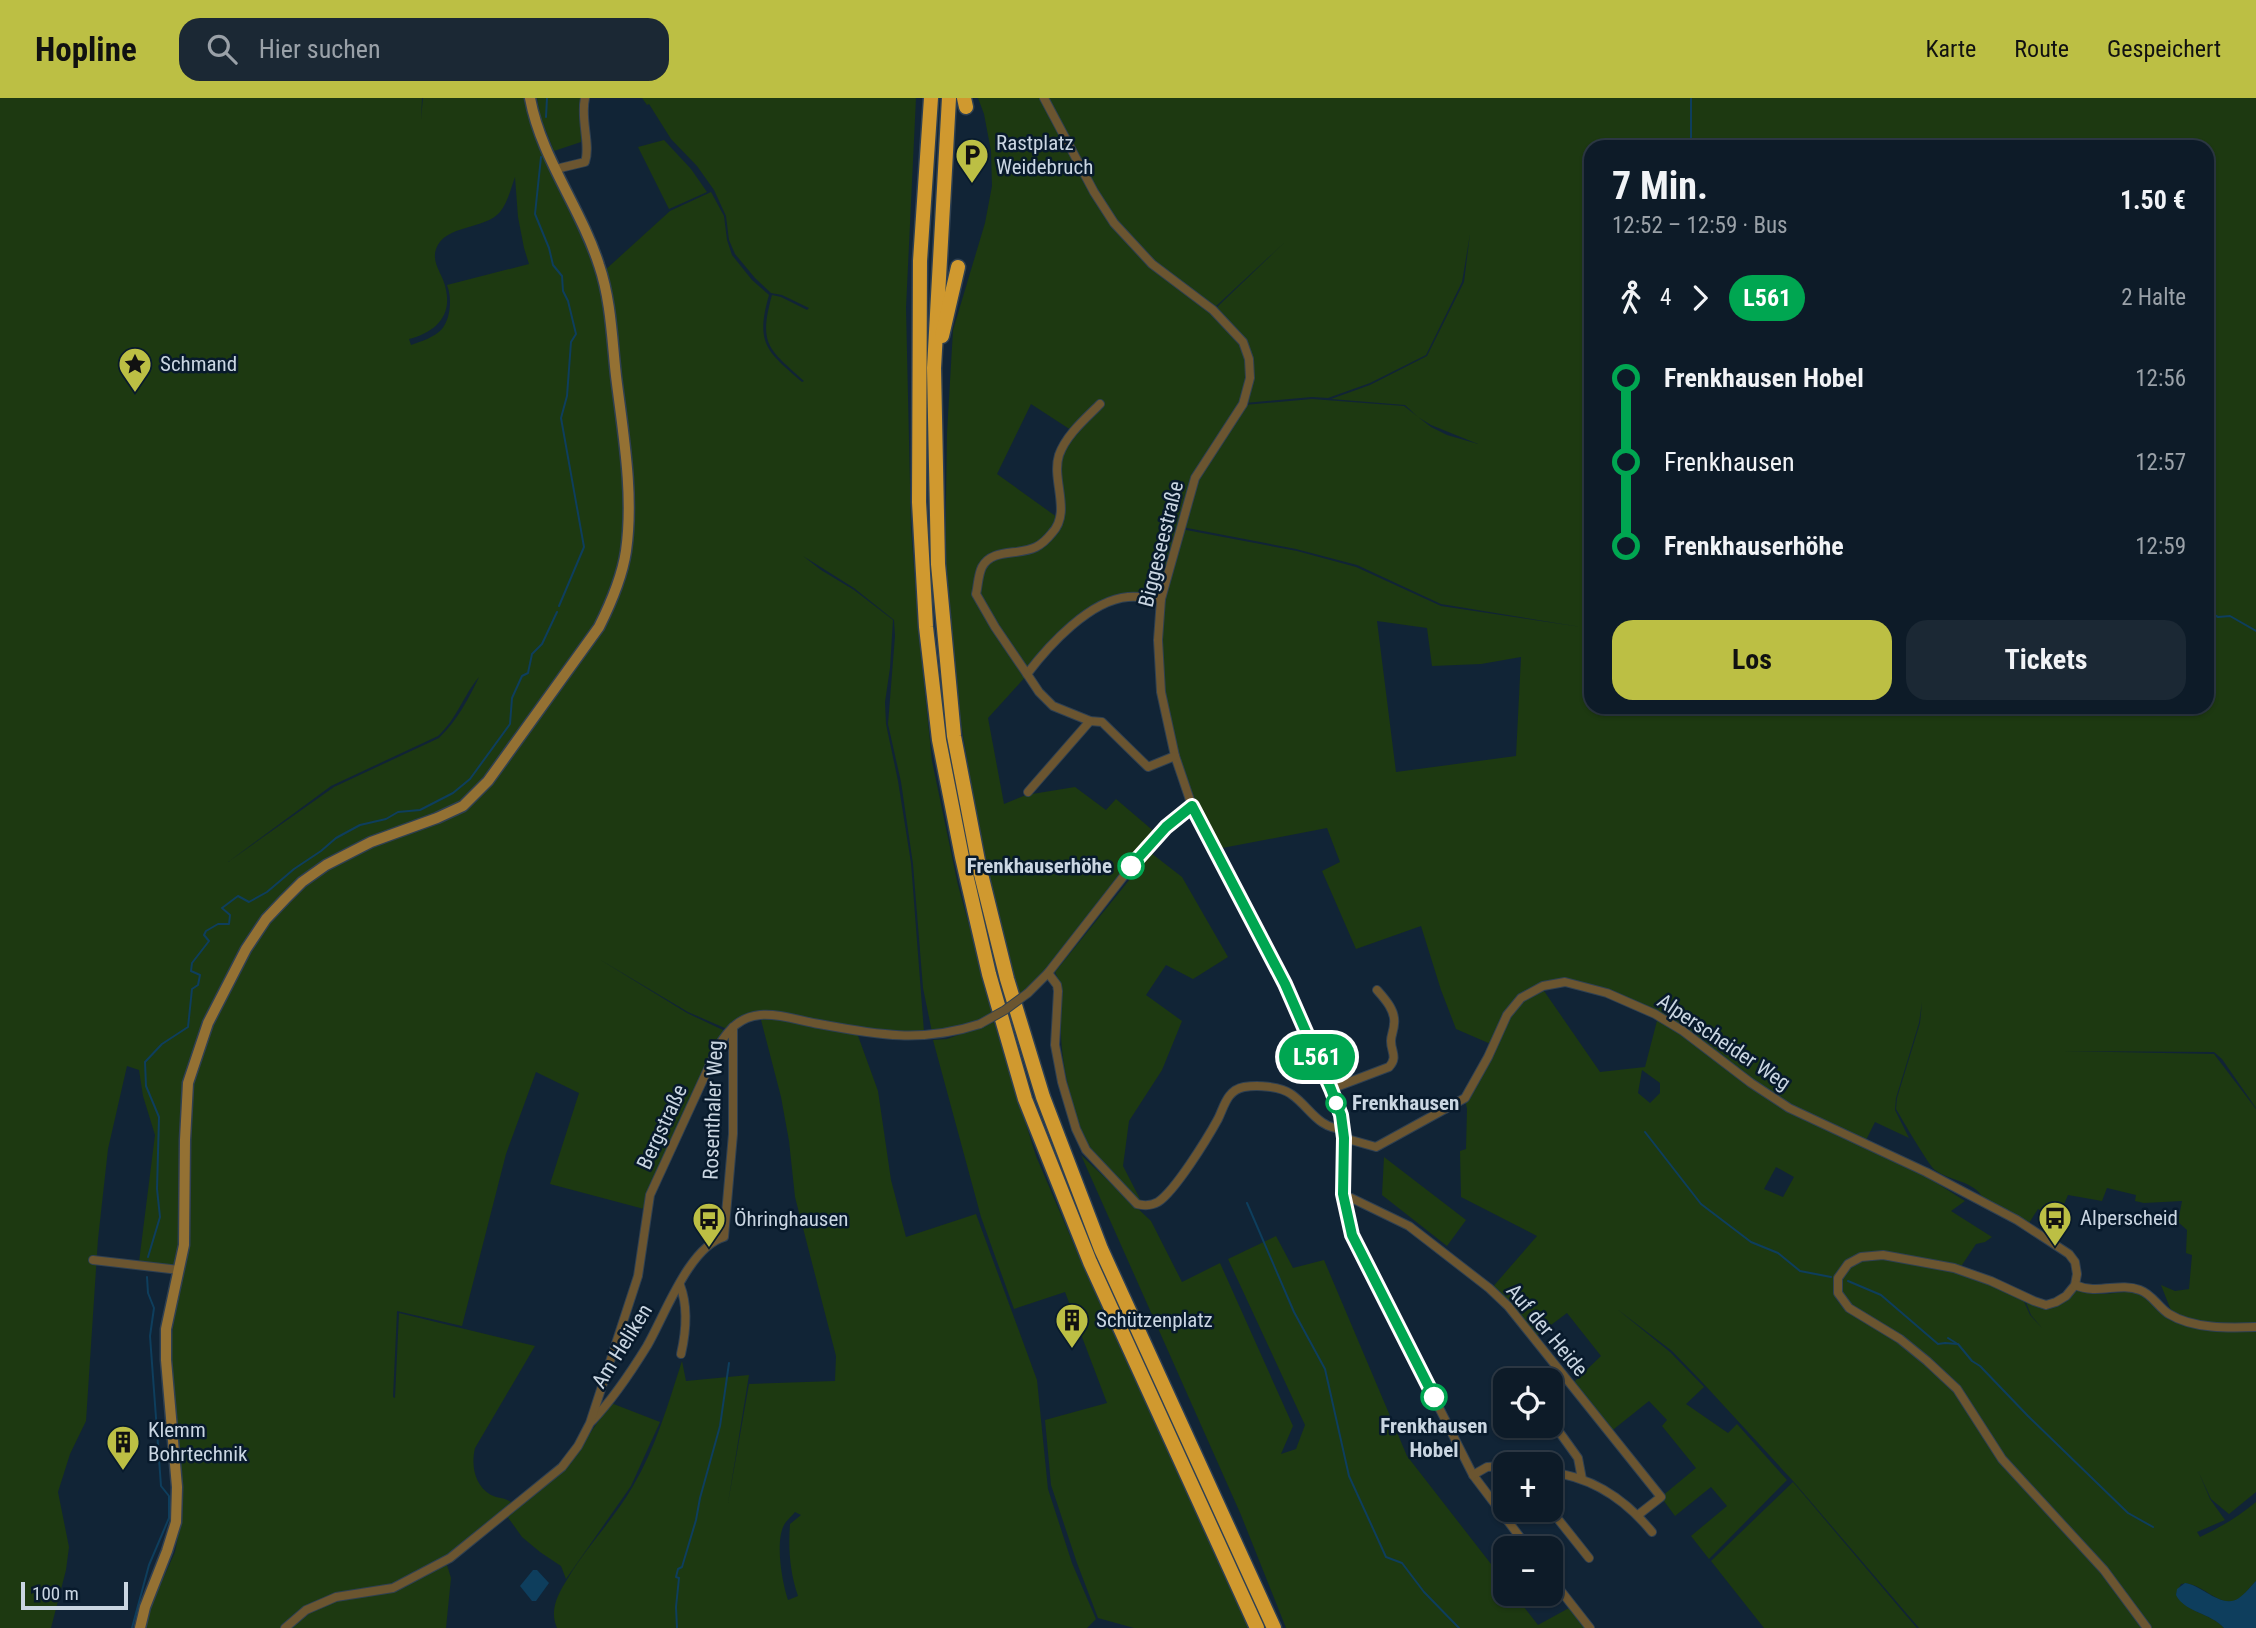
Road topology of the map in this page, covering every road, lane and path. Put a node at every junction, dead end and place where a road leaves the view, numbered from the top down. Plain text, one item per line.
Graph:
1 (530, 98) edge
2 (585, 98) edge
3 (926, 98) edge
4 (931, 98) edge
5 (949, 98) edge
6 (1044, 98) edge
7 (929, 116) junction
8 (556, 169) junction
9 (958, 267) dead end
10 (934, 368) junction
11 (1100, 404) dead end
12 (1161, 599) junction
13 (1027, 674) junction
14 (1090, 721) junction
15 (1175, 756) junction
16 (1028, 792) dead end
17 (1192, 806) junction
18 (1048, 973) junction
19 (1377, 990) dead end
20 (733, 1027) junction
21 (1331, 1089) junction
22 (1343, 1133) junction
23 (1343, 1194) junction
24 (724, 1237) joint
25 (93, 1260) dead end
26 (179, 1270) junction
27 (2075, 1284) junction
28 (680, 1285) junction
29 (2256, 1326) edge
30 (681, 1354) dead end
31 (590, 1423) junction
32 (1563, 1437) edge
33 (1493, 1467) edge
34 (1563, 1474) edge
35 (1474, 1475) junction
36 (1582, 1479) junction
37 (1638, 1515) junction
38 (1560, 1522) edge
39 (1652, 1532) dead end
40 (1519, 1536) edge
41 (1589, 1558) dead end
42 (1563, 1594) edge
43 (140, 1628) edge
44 (285, 1628) edge
45 (1257, 1628) edge
46 (1274, 1628) edge
47 (1590, 1628) edge
48 (2147, 1628) edge

1 - 8 street
2 - 8 street
3 - 7 highway
4 - 7 highway
5 - 10 highway
6 - 12 street, Biggeseestraße
7 - 45 highway
8 - 26 street
9 - 10 highway
10 - 46 highway
11 - 13 street
12 - 13 street
12 - 15 street, Biggeseestraße
13 - 14 street
14 - 15 street
14 - 16 street
15 - 17 street, Biggeseestraße
17 - 18 street
17 - 21 street, Biggeseestraße
18 - 20 street, bridge
18 - 22 street, Alperscheider Weg
19 - 21 street
20 - 24 street, Rosenthaler Weg
20 - 31 street, Bergstraße
21 - 22 street, Biggeseestraße
22 - 23 street, Biggeseestraße
22 - 27 street, Alperscheider Weg
23 - 35 street, Biggeseestraße
23 - 37 street, Auf der Heide
24 - 28 street, Am Heliken
25 - 26 street
26 - 43 street
27 - 29 street
27 - 48 street
28 - 30 street, Am Heliken
28 - 31 street, Am Heliken
31 - 44 street, Bergstraße
32 - 36 street
33 - 35 street
34 - 36 street
35 - 40 street, Biggeseestraße
36 - 37 street
37 - 39 street
38 - 41 street
42 - 47 street

